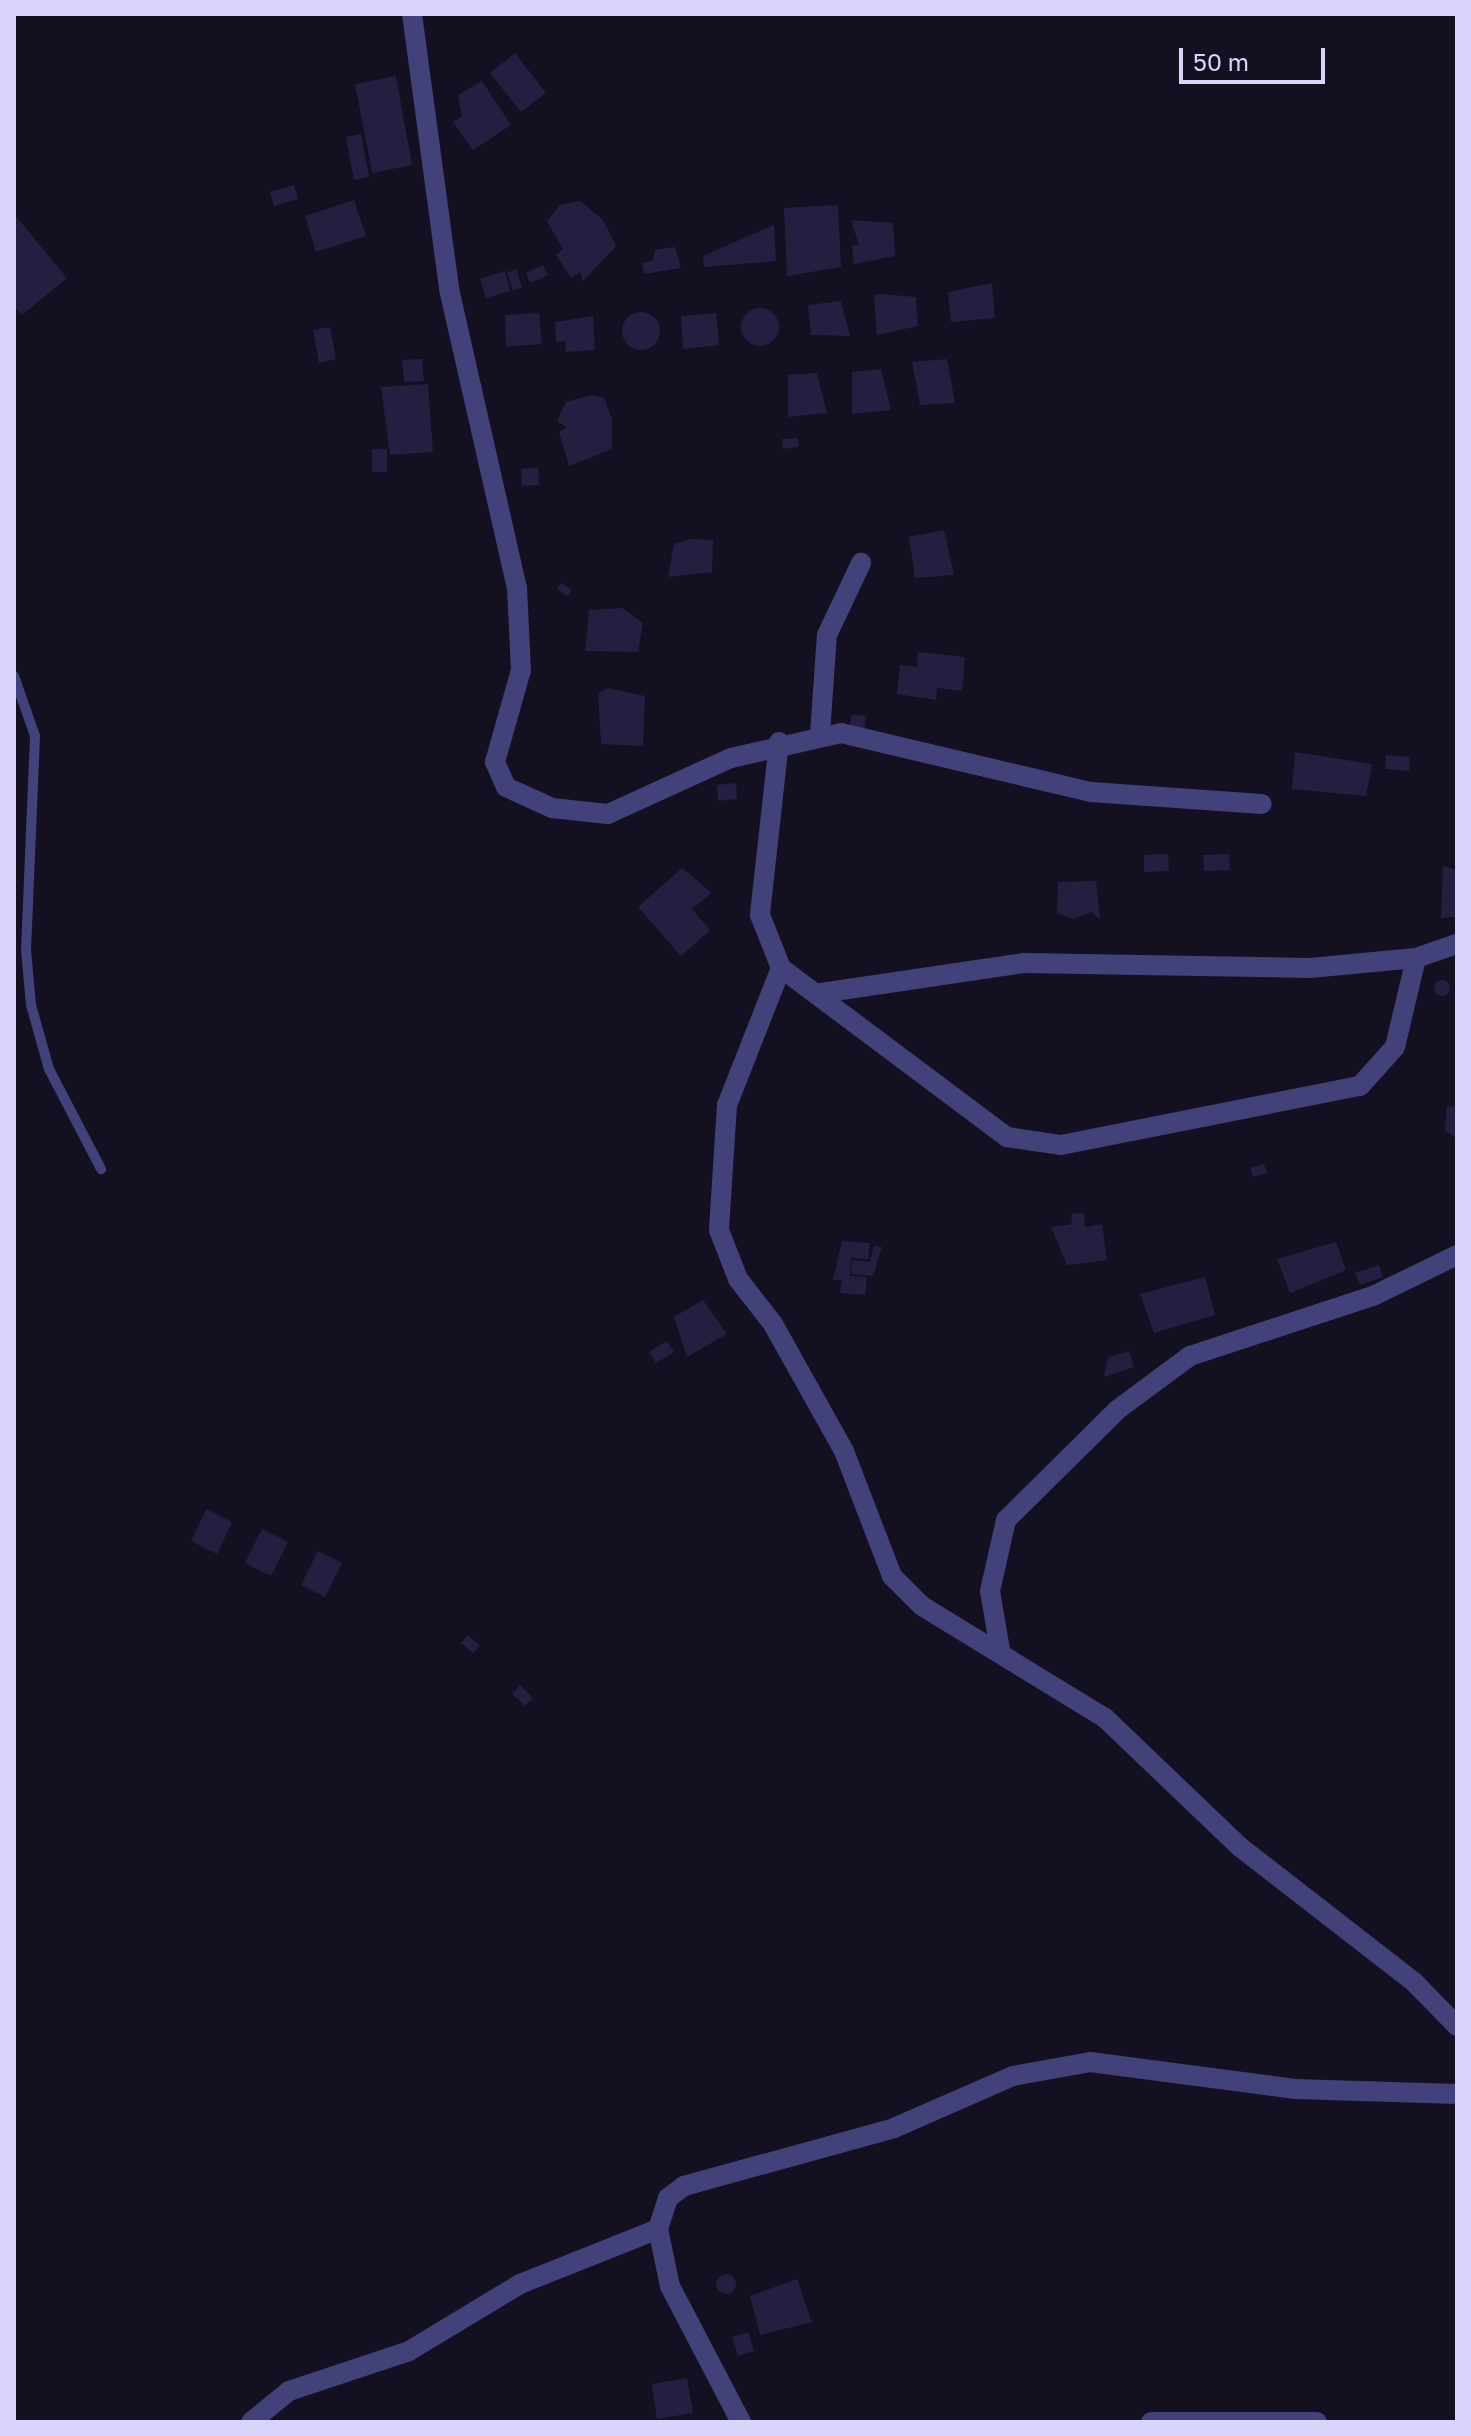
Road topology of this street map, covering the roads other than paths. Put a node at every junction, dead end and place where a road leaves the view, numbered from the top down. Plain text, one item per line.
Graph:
1 (412, 14) edge
2 (861, 563) dead end
3 (14, 676) edge
4 (820, 734) junction
5 (779, 742) junction
6 (1262, 804) dead end
7 (1457, 944) edge
8 (1416, 958) junction
9 (781, 968) junction
10 (821, 993) junction
11 (101, 1169) dead end
12 (1457, 1255) edge
13 (1000, 1650) junction
14 (1457, 2026) edge
15 (1457, 2094) edge
16 (658, 2229) junction
17 (251, 2422) edge
18 (741, 2422) edge
19 (1151, 2422) edge
20 (1317, 2422) edge

1 - 5 street
2 - 4 street
3 - 11 lane
4 - 5 street
4 - 6 street
5 - 9 street
7 - 8 street
8 - 10 street
8 - 10 street
9 - 10 street
9 - 13 street
12 - 13 street
13 - 14 street
15 - 16 street
16 - 17 street
16 - 18 street
19 - 20 street

